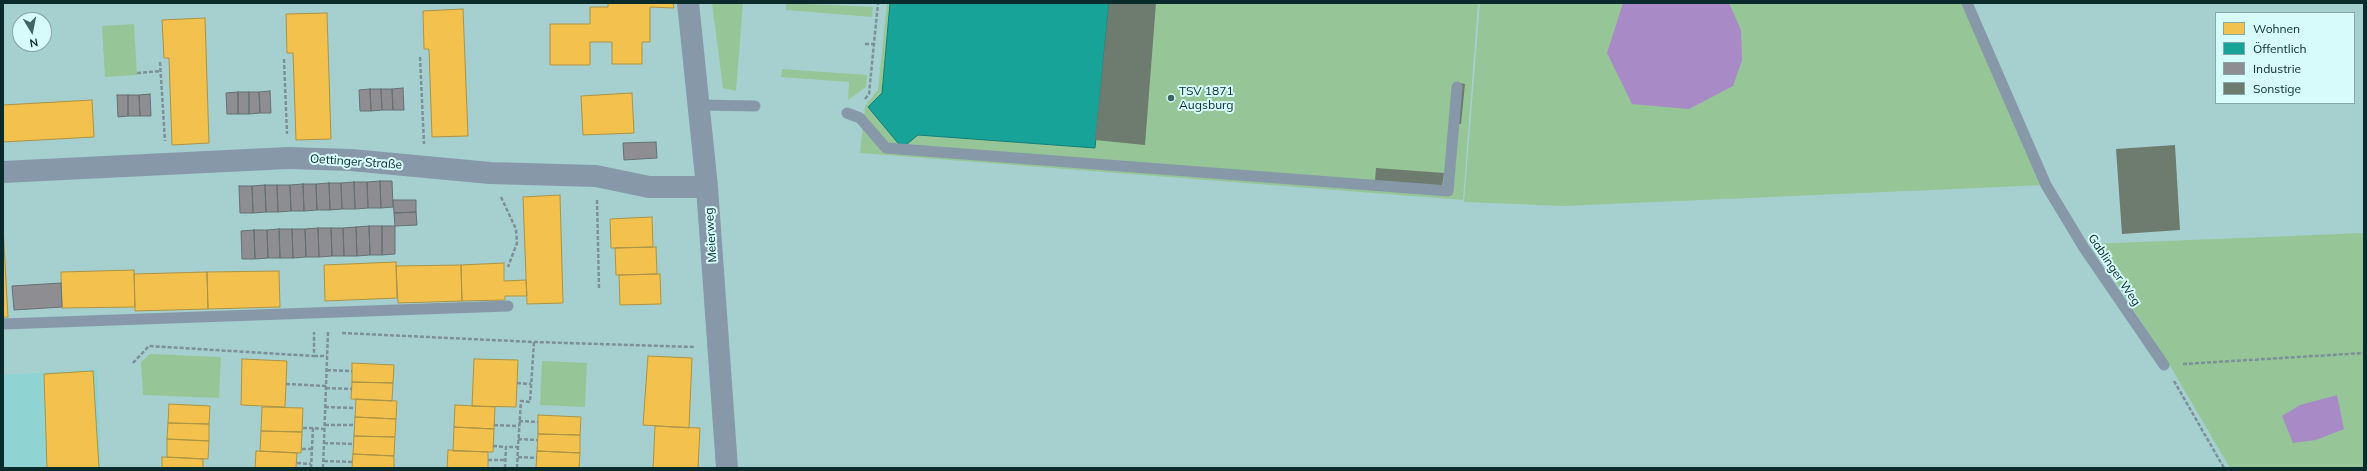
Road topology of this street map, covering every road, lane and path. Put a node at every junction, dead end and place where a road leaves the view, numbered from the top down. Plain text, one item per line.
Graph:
1 (688, 3) edge
2 (878, 3) edge
3 (1967, 3) edge
4 (865, 44) dead end
5 (874, 44) junction
6 (420, 57) dead end
7 (284, 59) dead end
8 (160, 62) dead end
9 (161, 71) junction
10 (137, 73) dead end
11 (1457, 87) dead end
12 (699, 105) junction
13 (755, 106) dead end
14 (850, 113) joint
15 (288, 158) junction
16 (166, 163) junction
17 (425, 168) junction
18 (3, 172) edge
19 (490, 173) junction
20 (596, 176) junction
21 (707, 187) junction
22 (508, 267) dead end
23 (599, 288) dead end
24 (508, 306) dead end
25 (3, 324) edge
26 (328, 332) junction
27 (534, 342) junction
28 (719, 347) junction
29 (2364, 353) edge
30 (314, 356) junction
31 (327, 356) junction
32 (133, 363) dead end
33 (2164, 365) junction
34 (327, 370) junction
35 (352, 371) dead end
36 (517, 383) dead end
37 (286, 384) dead end
38 (531, 384) junction
39 (326, 387) junction
40 (352, 389) dead end
41 (326, 407) junction
42 (355, 408) dead end
43 (519, 421) junction
44 (538, 422) dead end
45 (325, 425) junction
46 (494, 425) dead end
47 (354, 426) dead end
48 (519, 426) junction
49 (303, 428) dead end
50 (313, 428) junction
51 (325, 428) junction
52 (518, 439) junction
53 (537, 440) dead end
54 (324, 443) junction
55 (353, 444) dead end
56 (493, 446) dead end
57 (506, 446) junction
58 (518, 447) junction
59 (312, 449) junction
60 (302, 450) dead end
61 (518, 458) junction
62 (537, 458) dead end
63 (488, 460) dead end
64 (505, 460) junction
65 (324, 461) junction
66 (353, 462) dead end
67 (297, 463) dead end
68 (311, 464) junction
69 (311, 468) edge
70 (323, 468) edge
71 (504, 468) edge
72 (517, 468) edge
73 (727, 468) edge
74 (2224, 468) edge

1 - 12 street, Meierweg
2 - 5 path
3 - 33 lane, Gablinger Weg
4 - 5 path
5 - 14 path
6 - 17 path
7 - 15 path
8 - 9 path
9 - 10 path
9 - 16 path
11 - 14 lane
12 - 13 lane
12 - 21 street, Meierweg
15 - 16 street, Oettinger Straße
15 - 17 street, Oettinger Straße
16 - 18 street, Oettinger Straße
17 - 19 street, Oettinger Straße
19 - 20 street, Oettinger Straße
19 - 22 path
20 - 21 street, Oettinger Straße
20 - 23 path
21 - 28 street, Meierweg
24 - 25 lane
26 - 27 path
26 - 30 path
26 - 31 path
27 - 28 path
27 - 38 path
28 - 73 street, Meierweg
29 - 33 path
30 - 31 path
30 - 32 path
31 - 34 path
33 - 74 path
34 - 35 path
34 - 39 path
36 - 38 path
37 - 39 path
38 - 43 path
39 - 40 path
39 - 41 path
41 - 42 path
41 - 45 path
43 - 44 path
43 - 48 path
45 - 47 path
45 - 51 path
46 - 48 path
48 - 52 path
49 - 50 path
50 - 51 path
50 - 59 path
51 - 54 path
52 - 53 path
52 - 58 path
54 - 55 path
54 - 65 path
56 - 57 path
57 - 58 path
57 - 64 path
58 - 61 path
59 - 60 path
59 - 68 path
61 - 62 path
61 - 72 path
63 - 64 path
64 - 71 path
65 - 66 path
65 - 70 path
67 - 68 path
68 - 69 path

